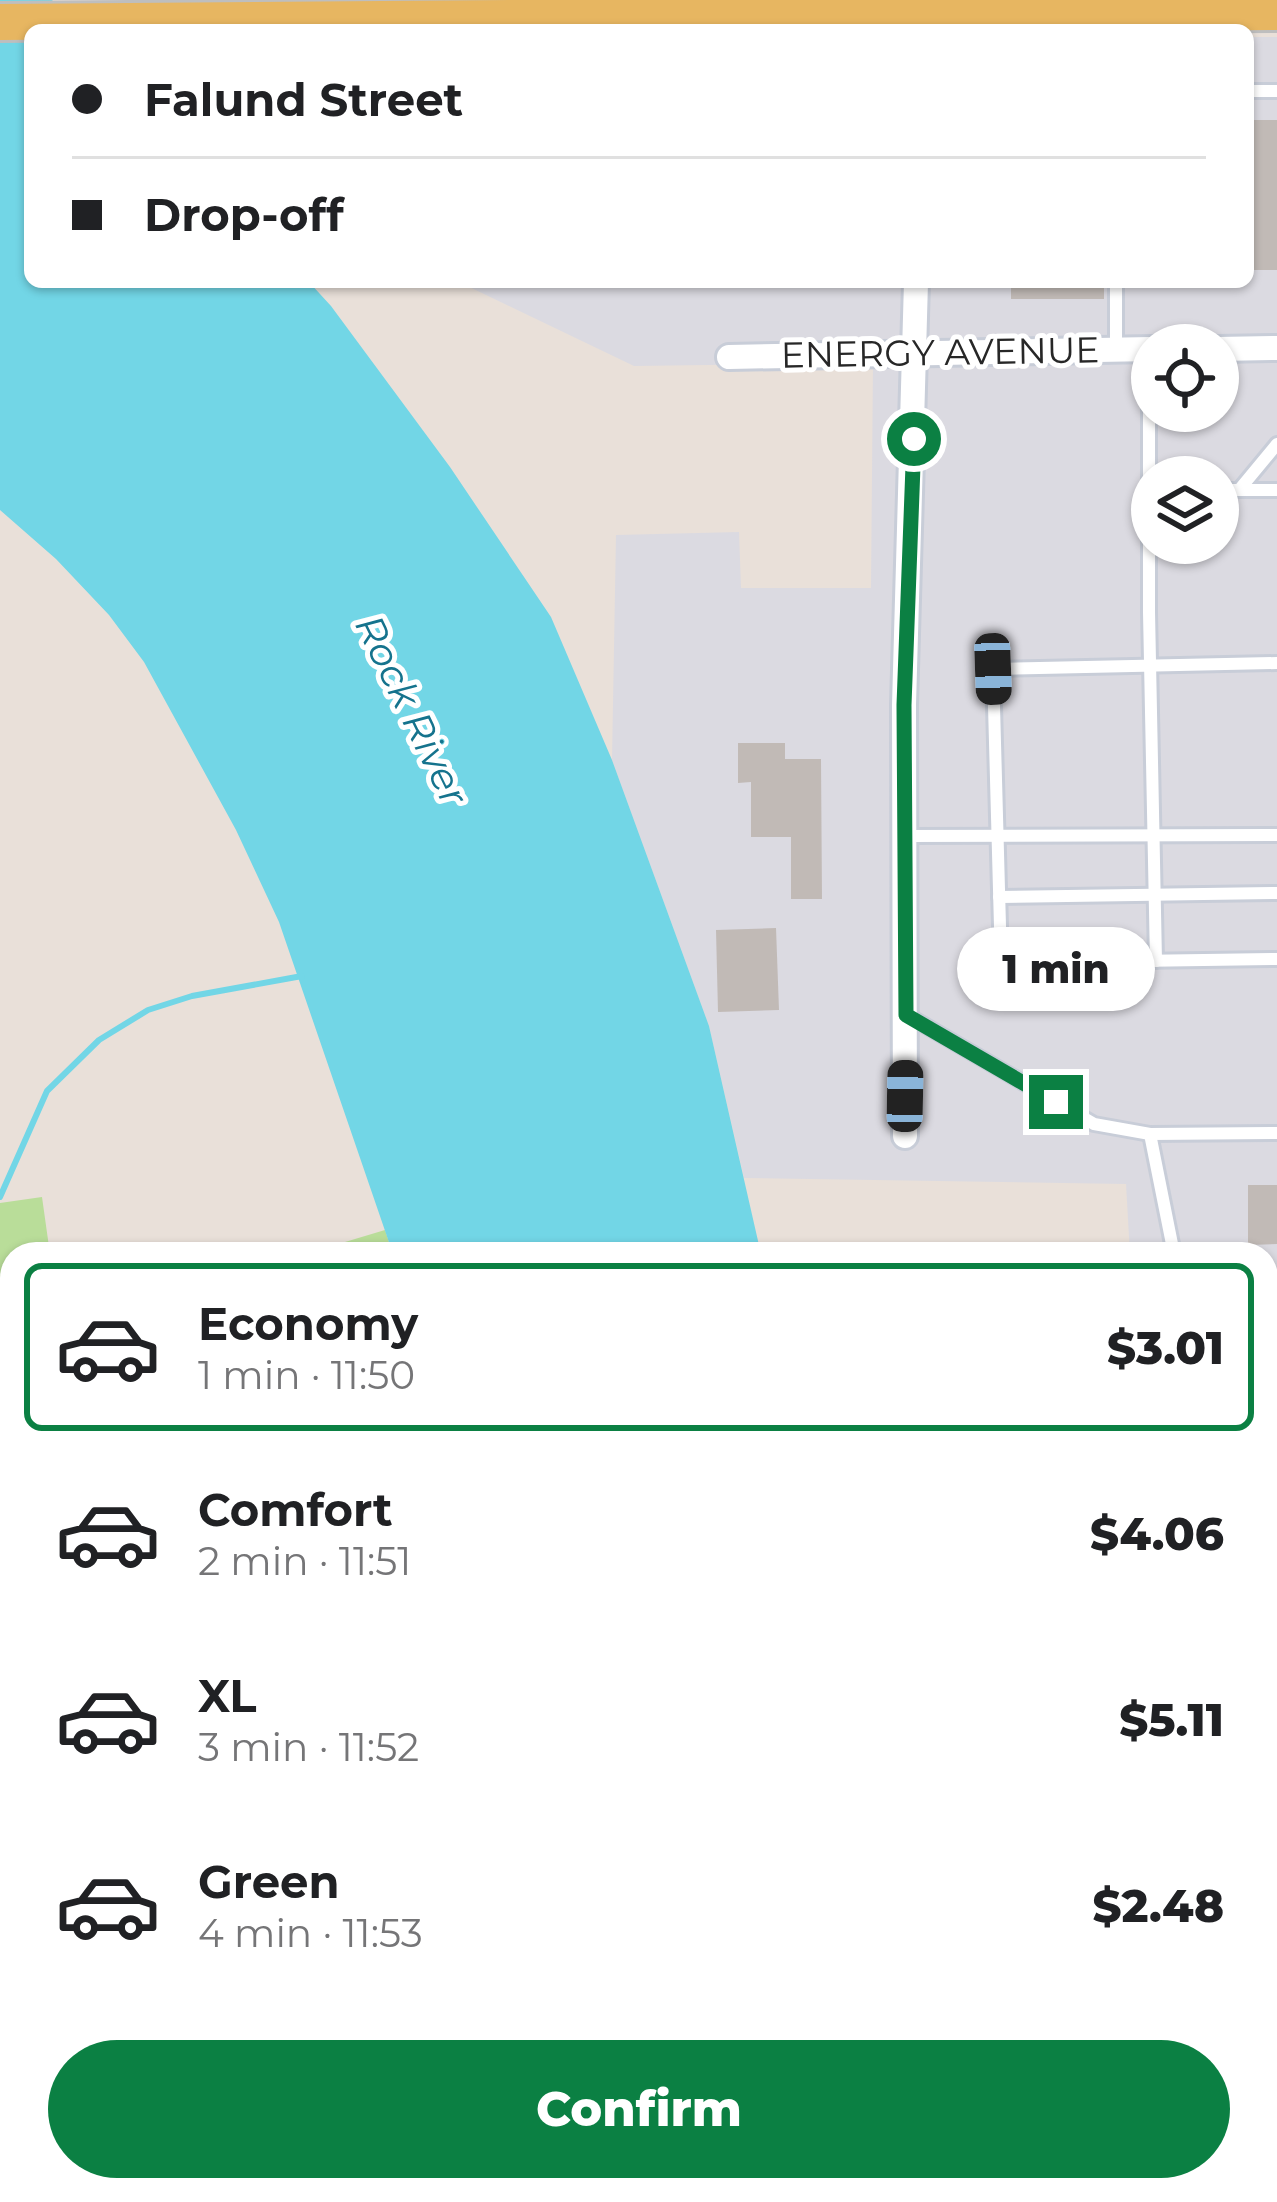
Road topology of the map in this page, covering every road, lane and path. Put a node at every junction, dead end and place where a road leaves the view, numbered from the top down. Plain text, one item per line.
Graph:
1 (1277, 12) edge
2 (913, 15) edge
3 (0, 22) edge
4 (916, 288) edge
5 (1115, 288) edge
6 (1277, 348) edge
7 (1116, 349) junction
8 (1131, 349) edge
9 (1239, 349) edge
10 (917, 351) junction
11 (729, 356) dead end
12 (1277, 444) edge
13 (1239, 490) joint
14 (1277, 490) edge
15 (1150, 564) edge
16 (1277, 663) edge
17 (1150, 667) junction
18 (1154, 835) junction
19 (1277, 835) edge
20 (905, 836) junction
21 (998, 836) junction
22 (1155, 893) junction
23 (1277, 893) edge
24 (999, 897) junction
25 (1277, 959) edge
26 (1156, 961) junction
27 (906, 1015) junction
28 (1277, 1133) edge
29 (1150, 1134) junction
30 (904, 1136) dead end
31 (1172, 1242) edge

1 - 2 main road
2 - 3 main road
4 - 10 street
5 - 7 lane
6 - 9 street
7 - 8 street, ENERGY AVENUE
7 - 10 street, ENERGY AVENUE
10 - 11 street, ENERGY AVENUE
10 - 20 street
12 - 13 lane
13 - 14 lane
15 - 17 lane
16 - 17 lane
17 - 18 lane
17 - 21 lane
18 - 19 lane
18 - 21 lane
18 - 22 lane
20 - 21 lane
20 - 27 street
21 - 24 lane
22 - 23 lane
22 - 24 lane
22 - 26 lane
24 - 26 lane
25 - 26 lane
27 - 29 lane
27 - 30 street
28 - 29 lane
29 - 31 lane

